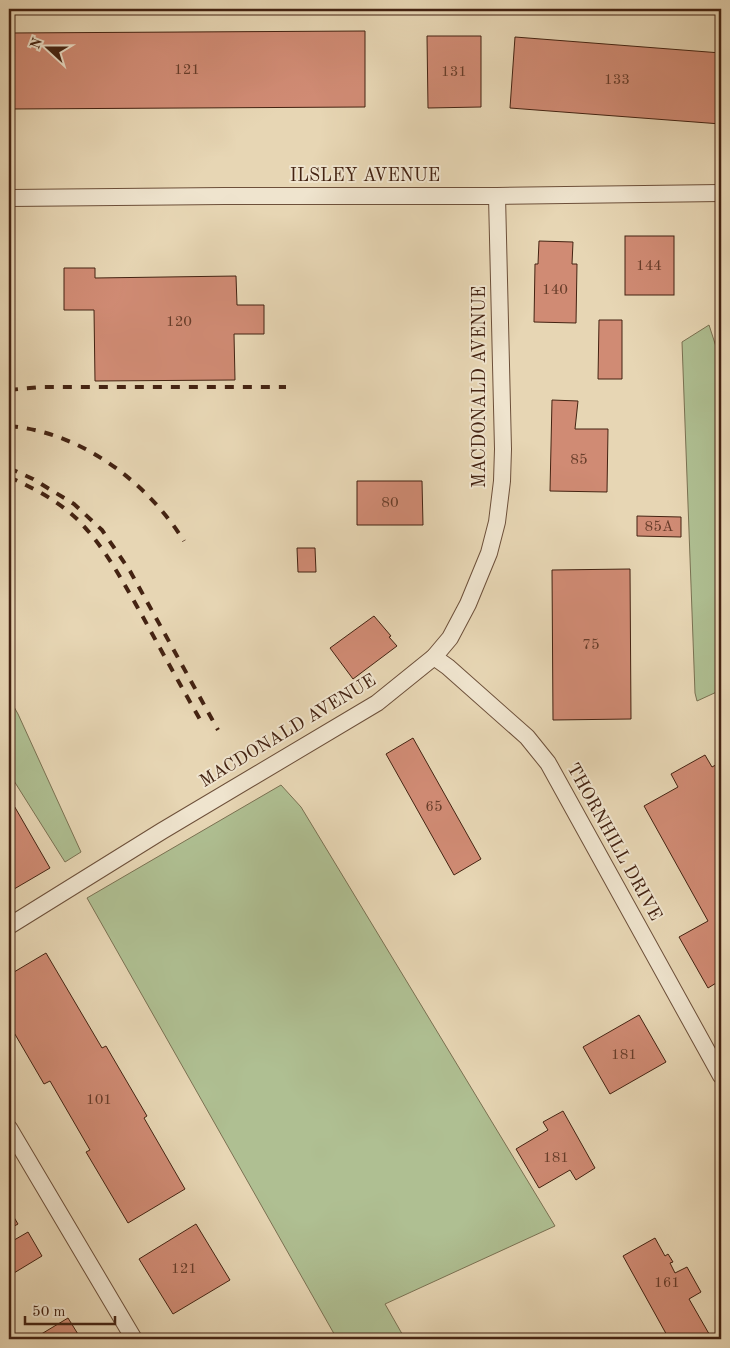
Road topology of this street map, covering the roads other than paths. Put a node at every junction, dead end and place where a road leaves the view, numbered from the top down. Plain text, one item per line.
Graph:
1 (721, 194) edge
2 (497, 196) junction
3 (9, 198) edge
4 (434, 657) junction
5 (9, 926) edge
6 (721, 1076) edge
7 (9, 1128) edge
8 (134, 1339) edge

1 - 2 street, ILSLEY AVENUE
2 - 3 street, ILSLEY AVENUE
2 - 4 street, MACDONALD AVENUE
4 - 5 street, MACDONALD AVENUE
4 - 6 street, THORNHILL DRIVE
7 - 8 street

